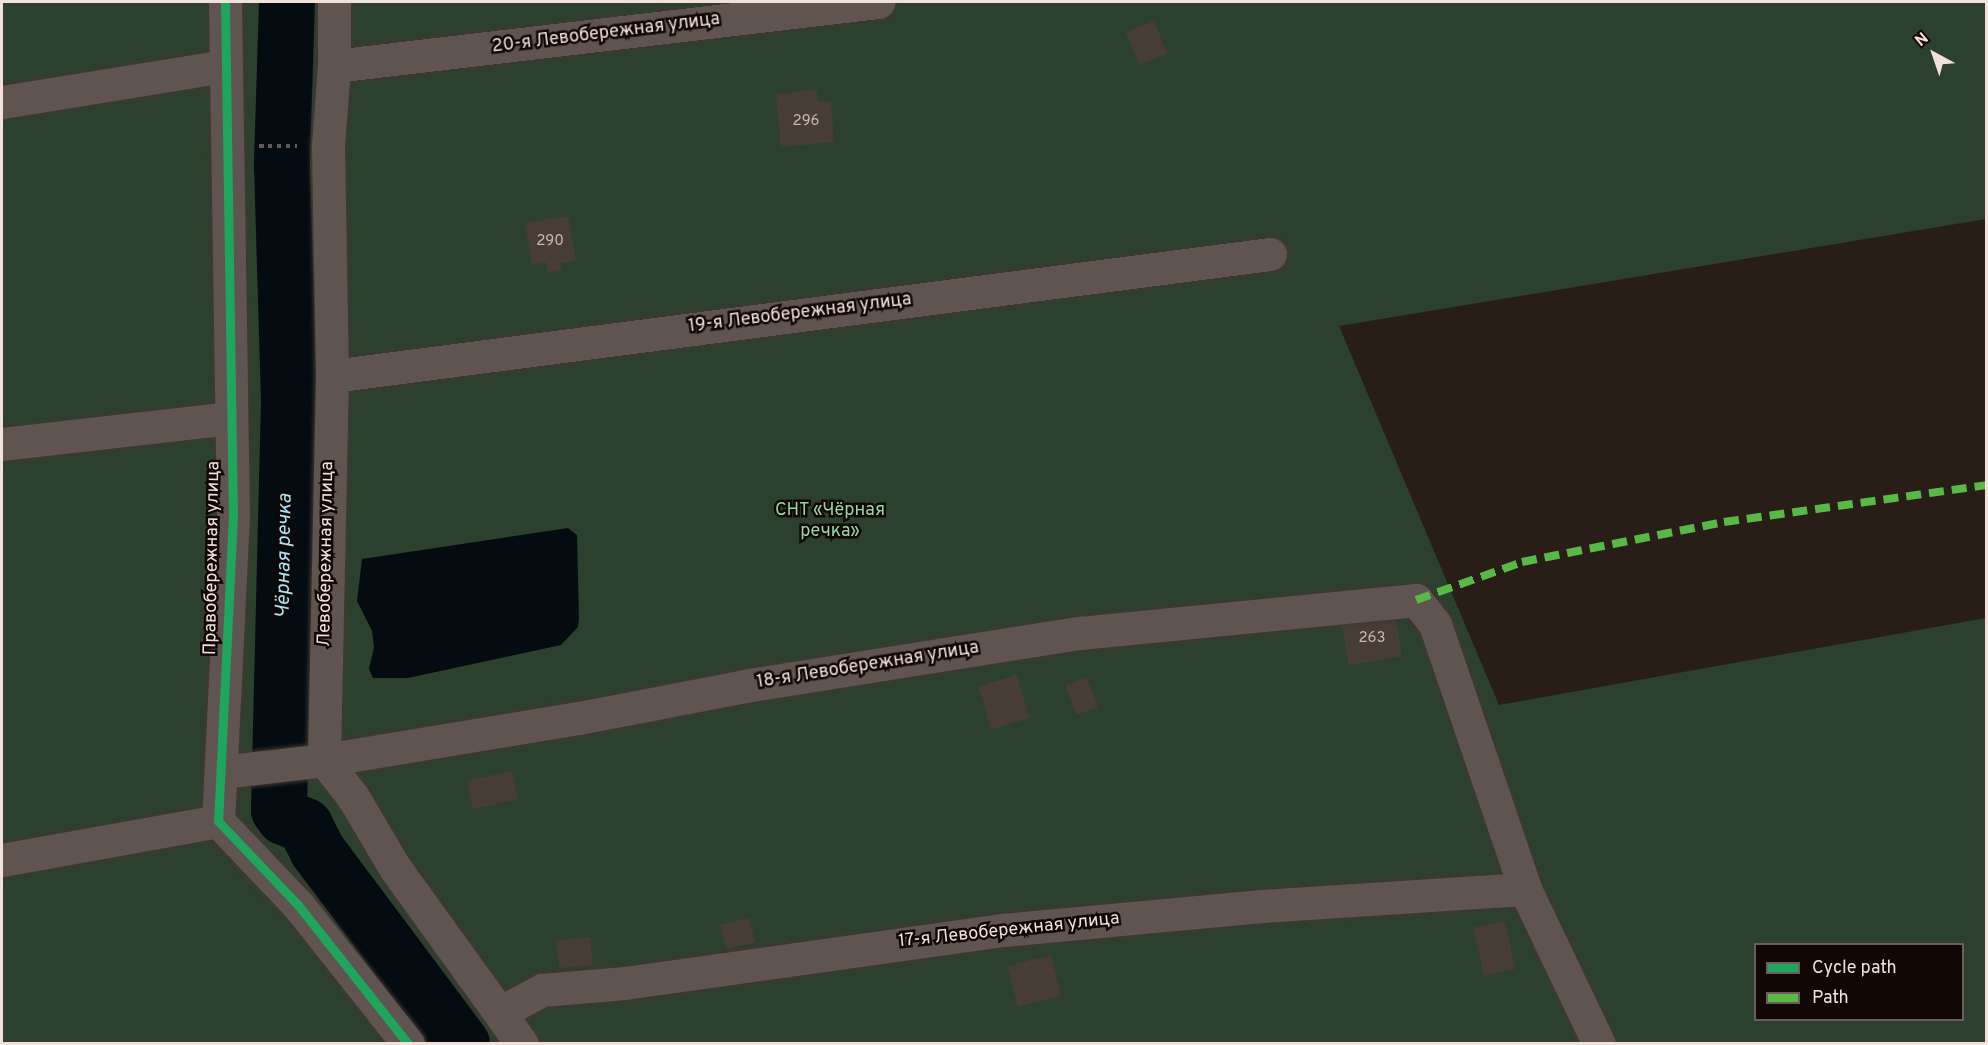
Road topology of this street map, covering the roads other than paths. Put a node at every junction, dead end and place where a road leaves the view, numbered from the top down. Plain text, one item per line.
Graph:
1 (225, 2) edge
2 (334, 2) edge
3 (878, 2) edge
4 (225, 66) junction
5 (334, 66) junction
6 (2, 102) edge
7 (1270, 254) dead end
8 (332, 376) junction
9 (231, 417) junction
10 (2, 444) edge
11 (324, 760) junction
12 (221, 772) junction
13 (218, 821) junction
14 (2, 860) edge
15 (1525, 888) junction
16 (501, 1012) junction
17 (402, 1043) edge
18 (522, 1044) edge
19 (1599, 1044) edge

1 - 4 street, Правобережная улица
2 - 5 street, Левобережная улица
3 - 5 street, 20-я Левобережная улица
4 - 6 street
4 - 9 street, Правобережная улица
5 - 8 street, Левобережная улица
7 - 8 street, 19-я Левобережная улица
8 - 11 street, Левобережная улица
9 - 10 street
9 - 12 street, Правобережная улица
11 - 12 street, 18-я Левобережная улица
11 - 15 street, 18-я Левобережная улица
11 - 16 street
12 - 13 street, Правобережная улица
13 - 14 street
13 - 17 street
15 - 16 street, 17-я Левобережная улица
15 - 19 street
16 - 18 street

